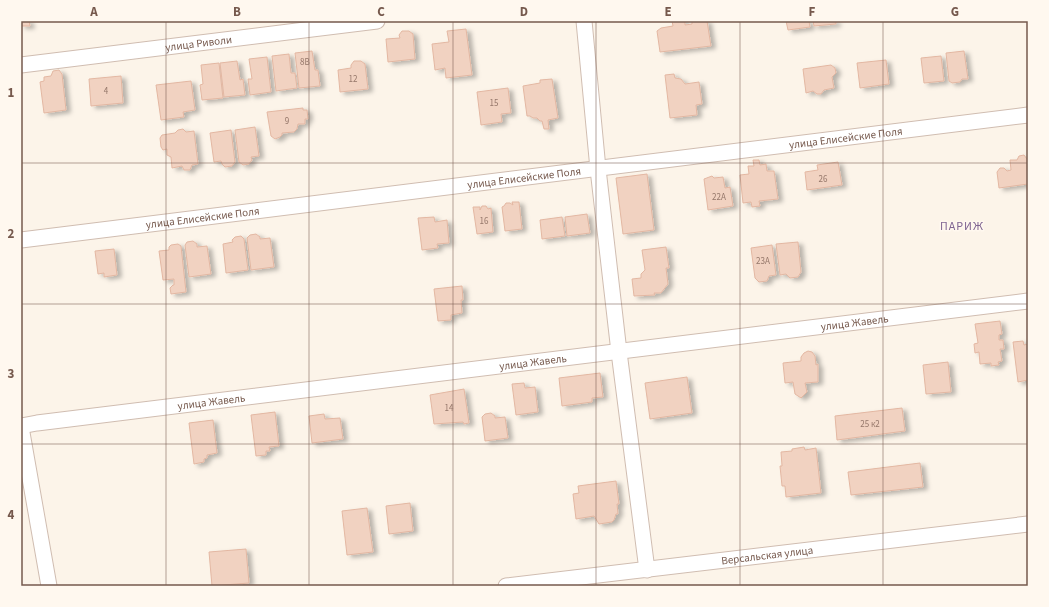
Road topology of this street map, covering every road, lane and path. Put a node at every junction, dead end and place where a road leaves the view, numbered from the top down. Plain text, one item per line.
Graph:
1 (377, 21) edge
2 (584, 21) edge
3 (21, 65) edge
4 (1028, 114) edge
5 (598, 169) junction
6 (21, 240) edge
7 (1028, 301) edge
8 (618, 352) junction
9 (21, 426) edge
10 (1028, 524) edge
11 (647, 570) junction
12 (49, 586) edge
13 (506, 586) edge

1 - 3 street, улица Риволи
2 - 5 street
4 - 5 street, улица Елисейские Поля
5 - 6 street, улица Елисейские Поля
5 - 8 street
7 - 8 street, улица Жавель
8 - 9 street, улица Жавель
8 - 11 street
9 - 12 street
10 - 11 street, Версальская улица
11 - 13 street, Версальская улица

